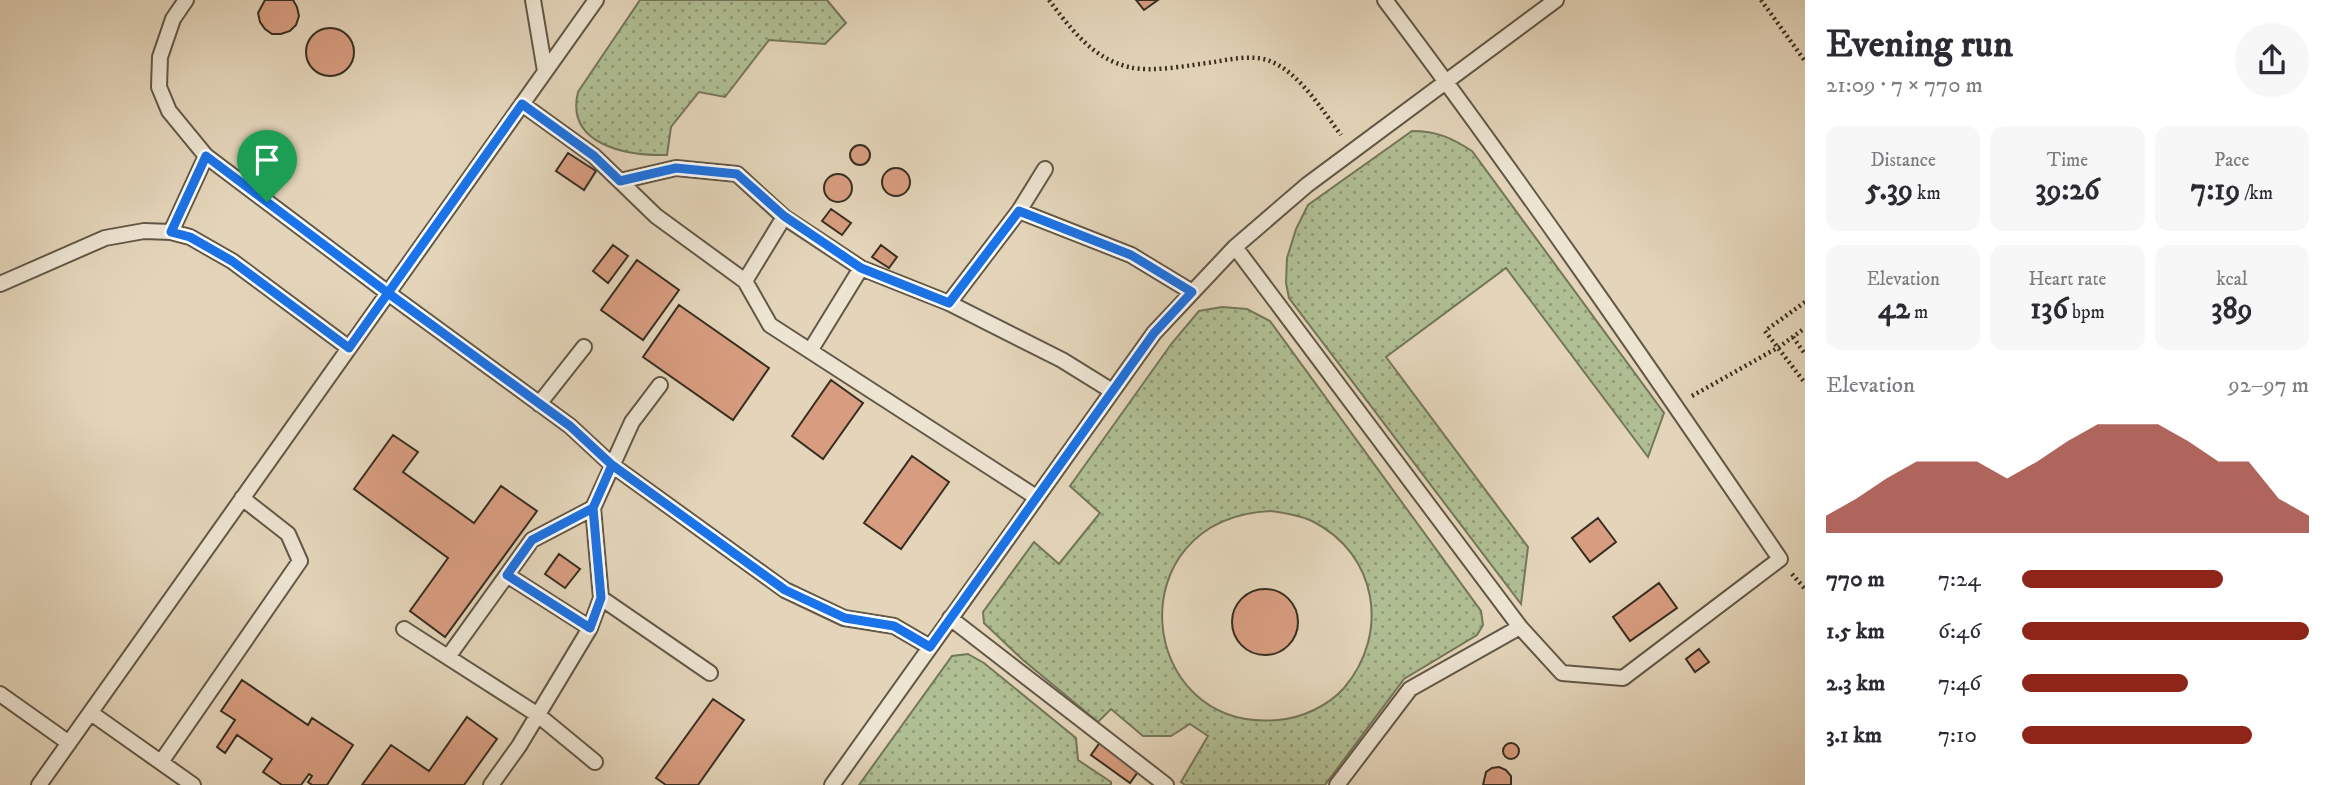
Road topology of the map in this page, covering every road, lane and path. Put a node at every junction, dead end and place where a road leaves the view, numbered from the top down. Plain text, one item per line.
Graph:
1 (186, 0) edge
2 (533, 0) edge
3 (596, 0) edge
4 (1049, 0) edge
5 (1385, 0) edge
6 (1556, 0) edge
7 (1761, 0) edge
8 (1805, 61) edge
9 (545, 71) junction
10 (1446, 82) junction
11 (522, 104) junction
12 (1353, 151) junction
13 (206, 156) junction
14 (1045, 169) dead end
15 (620, 181) junction
16 (1019, 211) junction
17 (784, 216) junction
18 (171, 232) junction
19 (1235, 247) junction
20 (861, 268) junction
21 (745, 281) junction
22 (0, 284) edge
23 (1192, 292) junction
24 (388, 293) junction
25 (1805, 302) edge
26 (949, 303) junction
27 (1805, 328) edge
28 (1793, 337) junction
29 (584, 347) dead end
30 (1779, 347) junction
31 (349, 348) junction
32 (810, 351) junction
33 (1805, 354) edge
34 (1805, 383) edge
35 (660, 384) dead end
36 (1112, 391) junction
37 (539, 404) junction
38 (1676, 405) junction
39 (612, 465) junction
40 (1036, 497) junction
41 (242, 498) junction
42 (593, 508) junction
43 (507, 575) junction
44 (601, 598) junction
45 (950, 618) junction
46 (1520, 627) junction
47 (590, 628) junction
48 (404, 629) dead end
49 (930, 647) junction
50 (448, 657) junction
51 (710, 673) dead end
52 (0, 694) edge
53 (91, 713) junction
54 (538, 715) junction
55 (69, 743) junction
56 (161, 762) junction
57 (595, 762) dead end
58 (39, 785) edge
59 (193, 785) edge
60 (491, 785) edge
61 (832, 785) edge
62 (1166, 785) edge
63 (1337, 785) edge

1 - 13 lane
2 - 9 lane
3 - 9 lane
4 - 12 path
5 - 10 lane
6 - 10 lane
7 - 8 path
9 - 11 lane
10 - 12 lane
10 - 38 lane
11 - 15 lane
11 - 24 lane
12 - 19 lane
13 - 18 lane
13 - 24 lane
14 - 16 lane
15 - 17 lane
15 - 21 lane
16 - 23 lane
16 - 26 lane
17 - 20 lane
17 - 21 lane
18 - 22 lane
18 - 31 lane
19 - 23 lane
19 - 46 lane
20 - 26 lane
20 - 32 lane
21 - 32 lane
23 - 36 lane
24 - 31 lane
24 - 37 lane
25 - 30 path
26 - 36 lane
27 - 28 path
28 - 30 path
28 - 33 path
29 - 37 lane
30 - 34 path
30 - 38 path
31 - 41 lane
32 - 40 lane
35 - 39 lane
36 - 40 lane
37 - 39 lane
38 - 46 lane
39 - 42 lane
39 - 49 lane
40 - 45 lane
41 - 53 lane
41 - 56 lane
42 - 43 lane
42 - 44 lane
43 - 47 lane
43 - 50 lane
44 - 47 lane
44 - 51 lane
45 - 49 lane
45 - 62 lane
46 - 63 lane
47 - 54 lane
48 - 50 lane
49 - 61 lane
50 - 54 lane
52 - 55 lane
53 - 55 lane
53 - 56 lane
54 - 57 lane
54 - 60 lane
55 - 58 lane
56 - 59 lane

